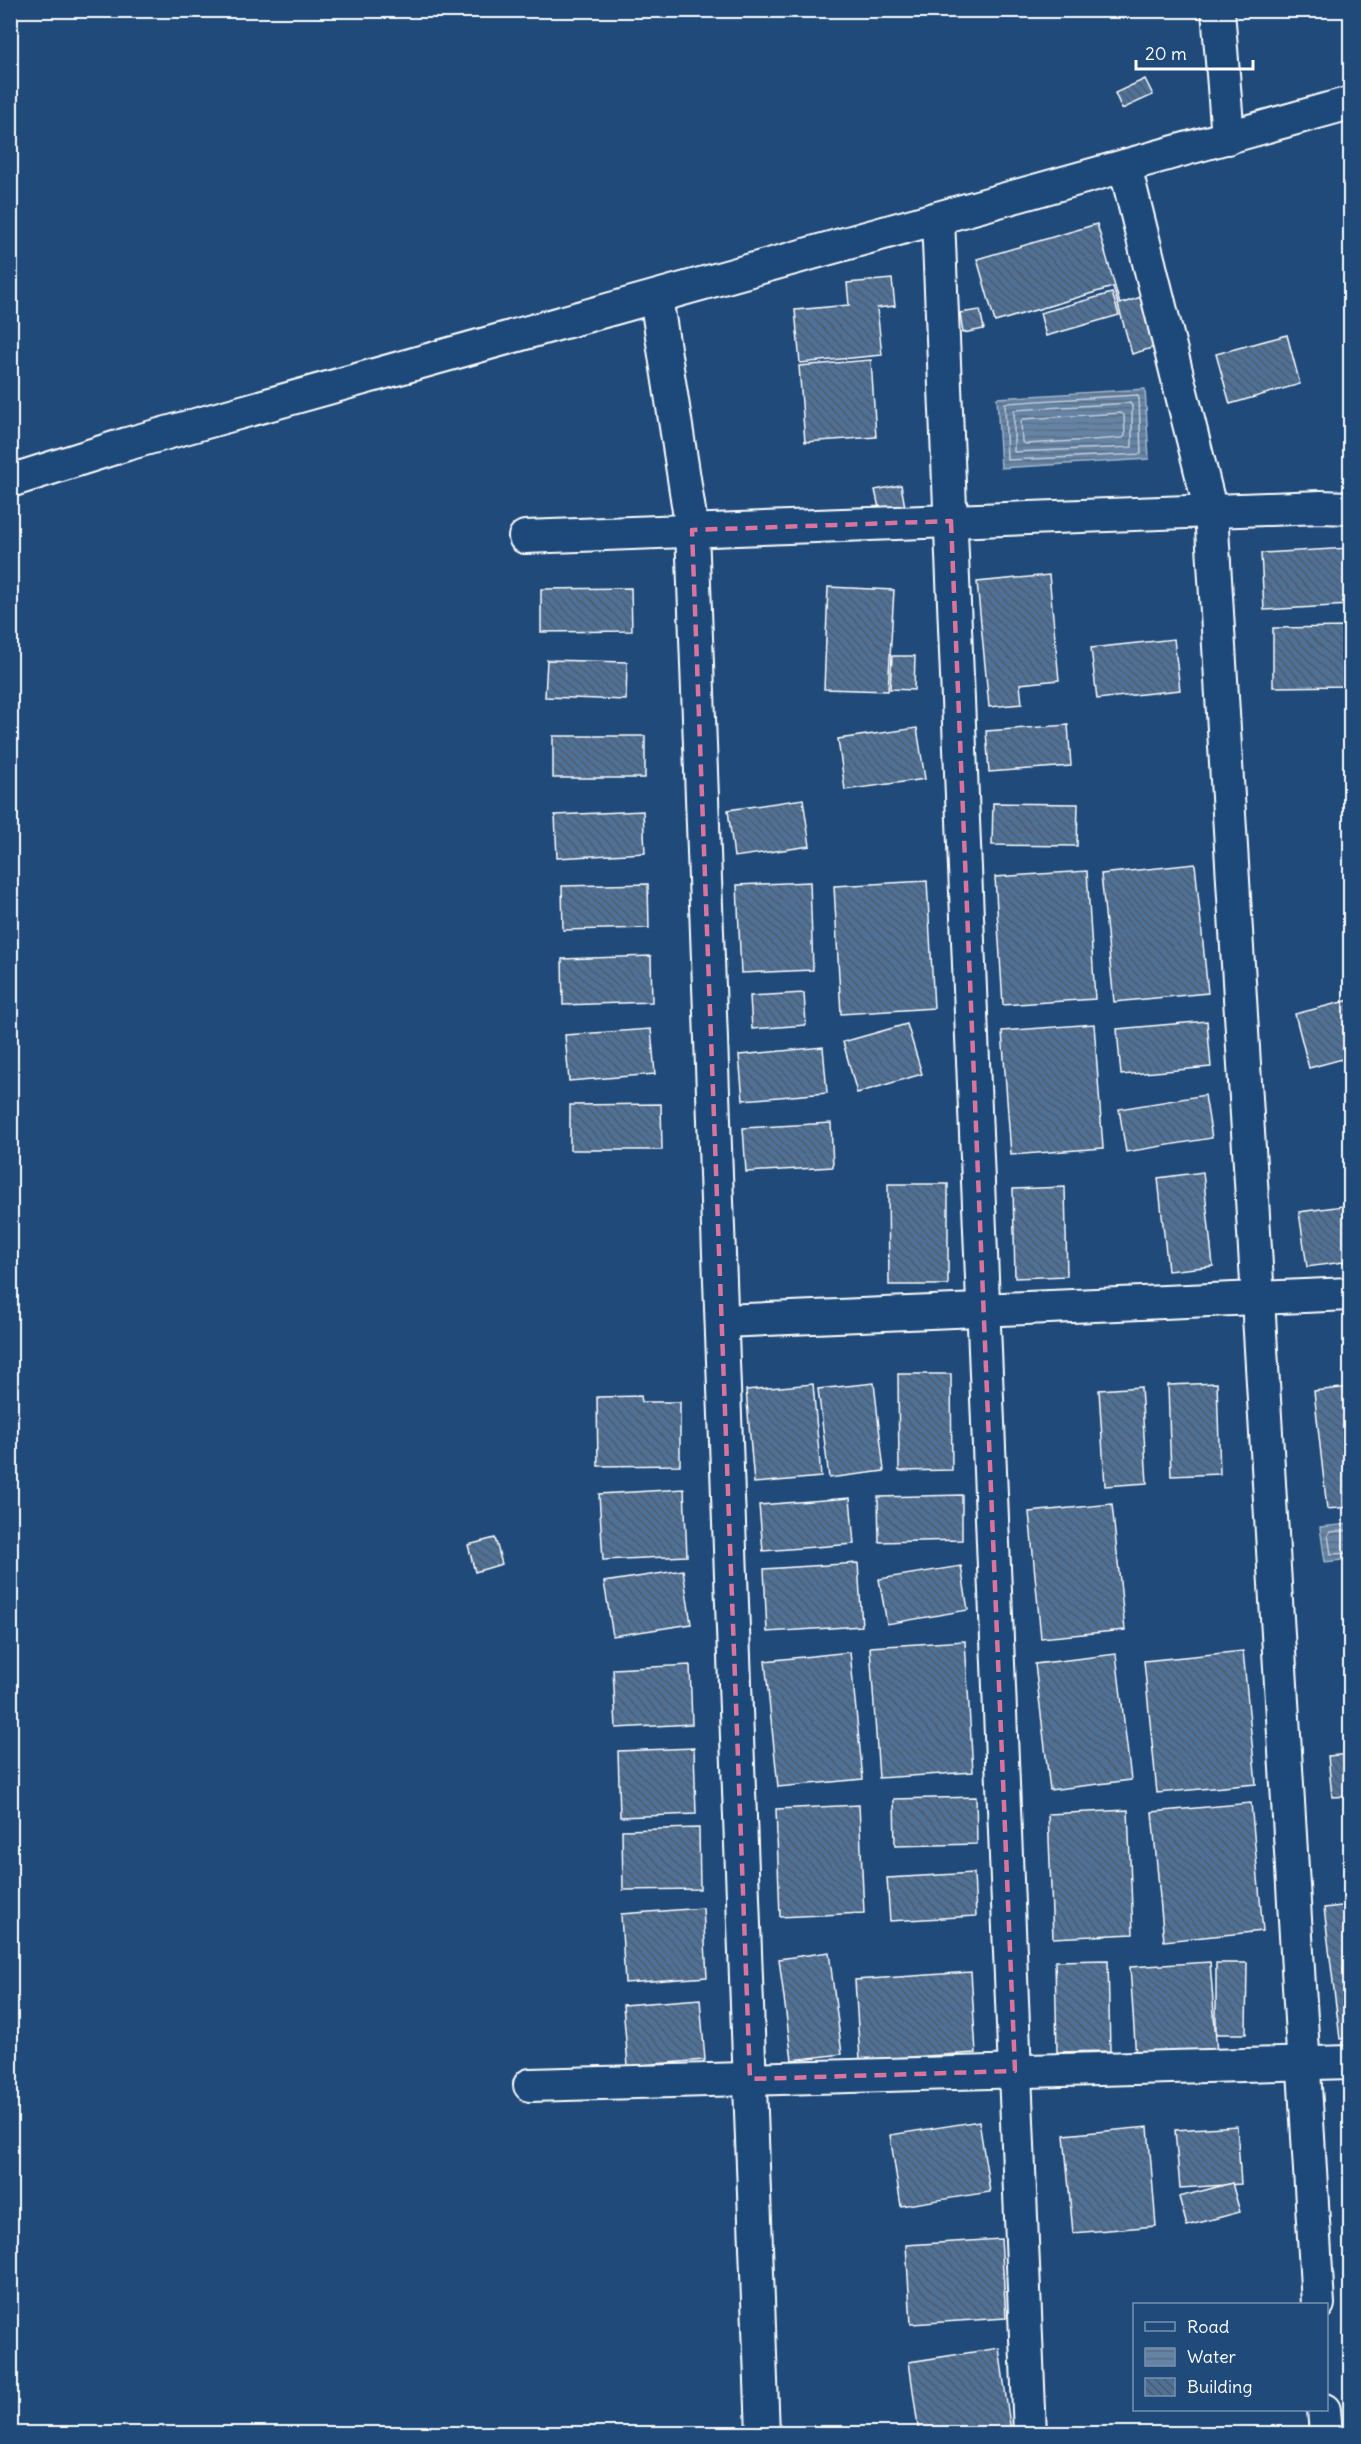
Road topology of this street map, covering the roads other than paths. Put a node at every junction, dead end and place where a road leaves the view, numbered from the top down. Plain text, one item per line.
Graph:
1 (1218, 10) edge
2 (1350, 103) edge
3 (1228, 138) junction
4 (1125, 166) junction
5 (938, 218) junction
6 (656, 297) junction
7 (10, 482) edge
8 (1350, 508) edge
9 (1212, 512) junction
10 (951, 521) junction
11 (692, 530) junction
12 (525, 537) dead end
13 (1350, 1294) edge
14 (1258, 1298) junction
15 (984, 1310) junction
16 (722, 1321) junction
17 (1350, 2062) edge
18 (1304, 2063) junction
19 (1015, 2071) junction
20 (750, 2079) junction
21 (530, 2085) dead end
22 (1318, 2303) edge
23 (1324, 2411) edge
24 (763, 2433) edge
25 (1030, 2433) edge
26 (1326, 2433) edge

1 - 3 street
2 - 3 street
3 - 4 street
4 - 5 street
4 - 9 street
5 - 6 street
5 - 10 street
6 - 7 street
6 - 11 street
8 - 9 street
9 - 10 street
9 - 14 street
10 - 11 street
10 - 15 street
11 - 12 street
11 - 16 street
13 - 14 street
14 - 15 street
14 - 18 street
15 - 16 street
15 - 19 street
16 - 20 street
17 - 18 street
18 - 19 street
18 - 22 street
19 - 20 street
19 - 25 street
20 - 21 street
20 - 24 street
23 - 26 street

